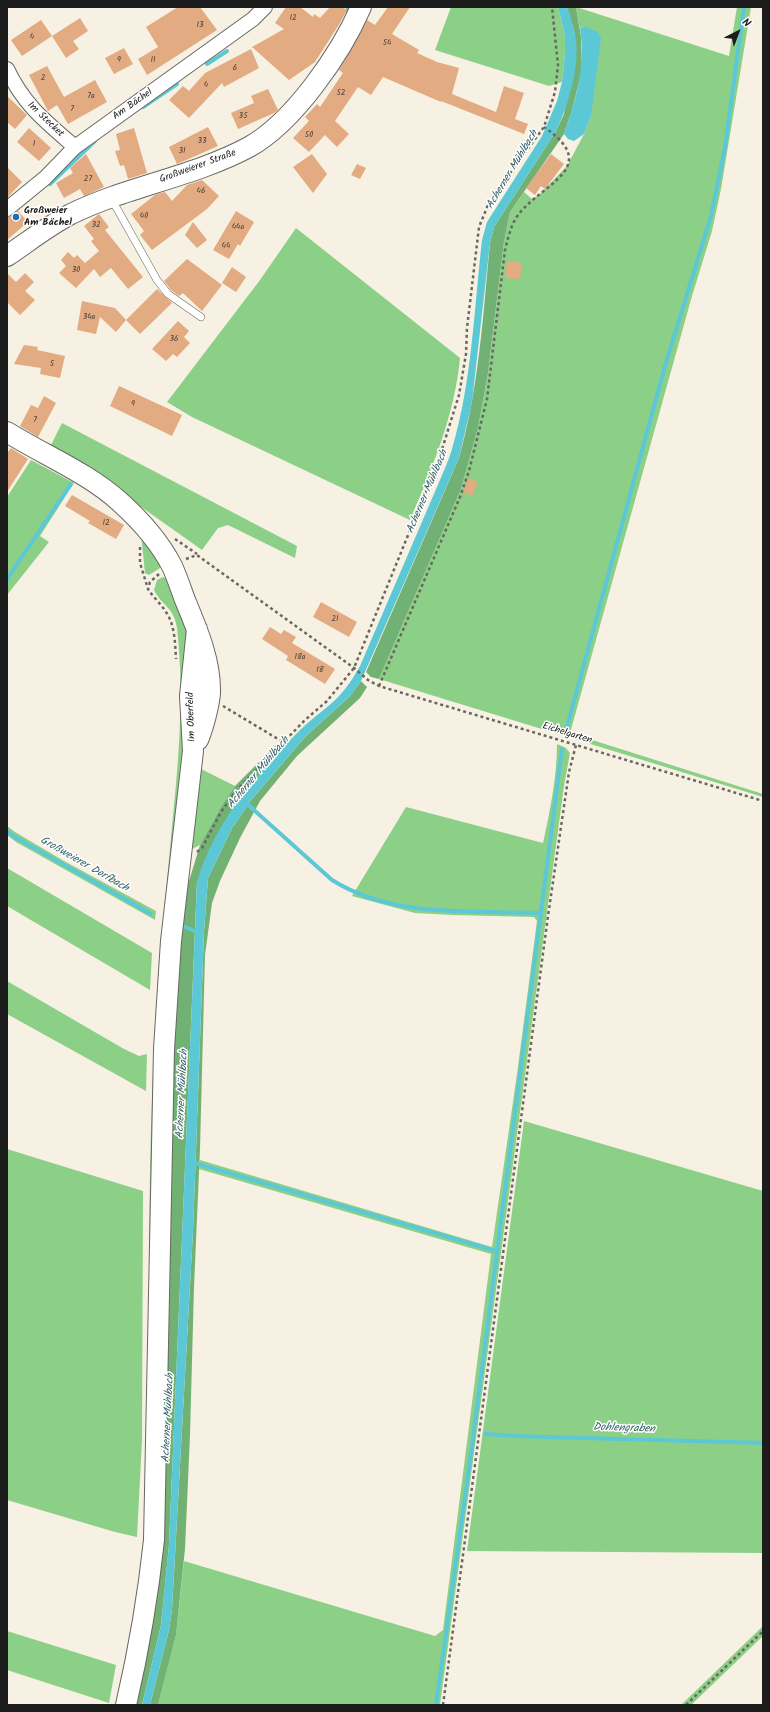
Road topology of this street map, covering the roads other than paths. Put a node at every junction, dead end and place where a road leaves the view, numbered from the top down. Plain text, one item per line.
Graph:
1 (265, 7) edge
2 (361, 7) edge
3 (7, 69) edge
4 (75, 147) junction
5 (111, 198) junction
6 (7, 210) edge
7 (7, 256) edge
8 (201, 317) dead end
9 (7, 432) edge
10 (197, 629) junction
11 (193, 751) junction
12 (126, 1705) edge

1 - 4 street, Am Bächel
2 - 5 street, Großweierer Straße
3 - 4 street, Im Stecket
4 - 6 street, Am Bächel
5 - 7 street, Großweierer Straße
5 - 8 lane
9 - 10 street, Im Oberfeld
10 - 11 street, Im Oberfeld
10 - 11 street, Im Oberfeld
11 - 12 street

